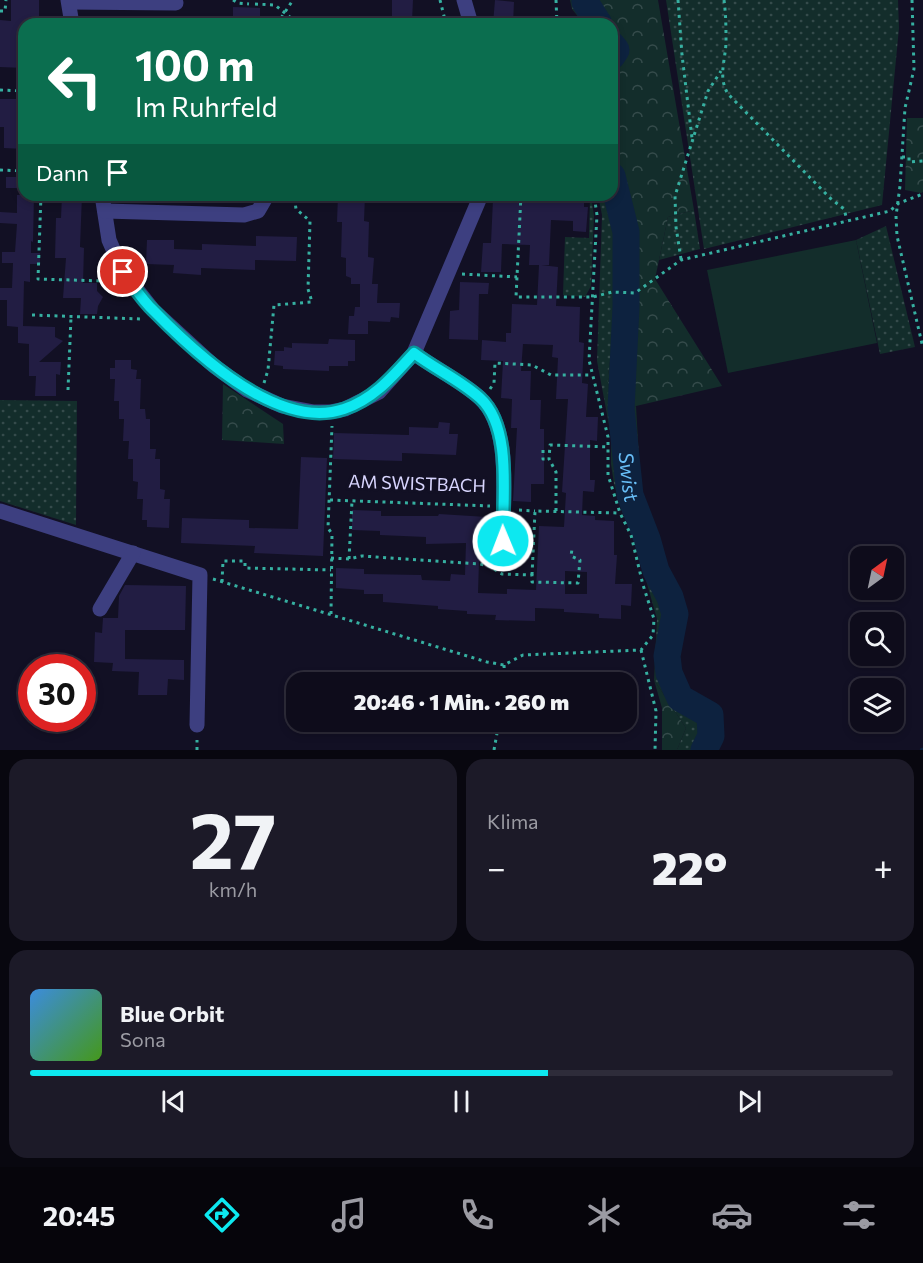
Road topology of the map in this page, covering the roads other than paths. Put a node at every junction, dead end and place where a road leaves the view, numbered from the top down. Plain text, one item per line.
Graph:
1 (464, 0) edge
2 (68, 1) edge
3 (176, 3) dead end
4 (71, 18) edge
5 (469, 18) edge
6 (103, 201) edge
7 (264, 201) edge
8 (479, 201) edge
9 (105, 211) junction
10 (414, 353) junction
11 (0, 511) edge
12 (503, 541) dead end
13 (133, 554) junction
14 (100, 609) dead end
15 (198, 725) dead end

1 - 5 street
2 - 3 street
2 - 4 street
6 - 9 street
7 - 9 street
8 - 10 street
9 - 10 street
10 - 12 street, AM SWISTBACH
11 - 13 street
13 - 14 street
13 - 15 street

